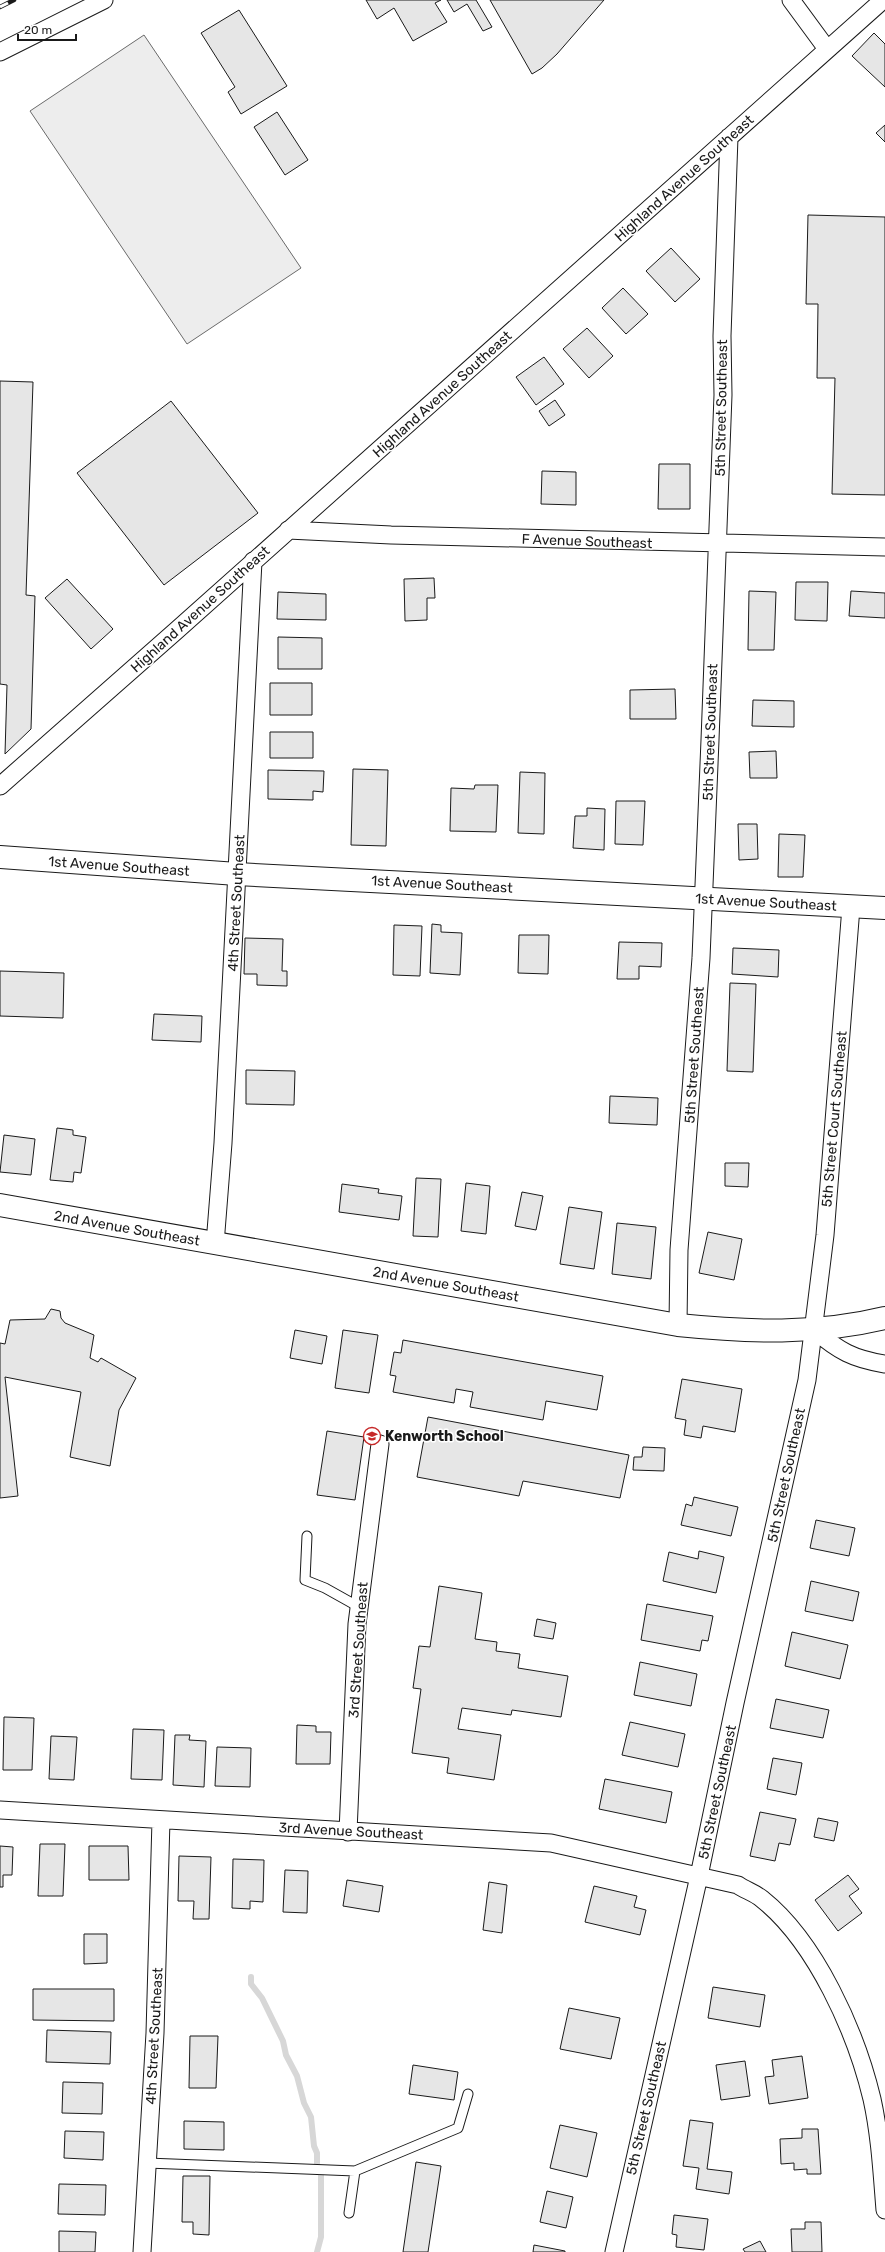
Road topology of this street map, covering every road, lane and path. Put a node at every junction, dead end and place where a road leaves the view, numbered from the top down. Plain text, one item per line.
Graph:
1 (104, 0) edge
2 (791, 0) edge
3 (882, 0) edge
4 (827, 49) junction
5 (0, 52) edge
6 (729, 137) junction
7 (288, 530) junction
8 (718, 545) junction
9 (885, 547) edge
10 (254, 561) junction
11 (0, 786) edge
12 (0, 857) edge
13 (237, 874) junction
14 (703, 899) junction
15 (851, 907) junction
16 (885, 908) edge
17 (0, 1205) edge
18 (216, 1244) junction
19 (885, 1318) edge
20 (678, 1325) junction
21 (814, 1330) junction
22 (885, 1364) edge
23 (380, 1444) dead end
24 (307, 1536) dead end
25 (359, 1607) junction
26 (0, 1810) edge
27 (161, 1820) junction
28 (348, 1832) junction
29 (699, 1876) junction
30 (468, 2094) dead end
31 (147, 2163) junction
32 (355, 2171) junction
33 (885, 2210) edge
34 (349, 2213) dead end
35 (142, 2252) edge
36 (614, 2252) edge

1 - 5 street
2 - 4 street
3 - 4 street, Highland Avenue Southeast
4 - 6 street, Highland Avenue Southeast
6 - 7 street, Highland Avenue Southeast
6 - 8 street, 5th Street Southeast
7 - 8 street, F Avenue Southeast
7 - 10 street, Highland Avenue Southeast
8 - 9 street, F Avenue Southeast
8 - 14 street, 5th Street Southeast
10 - 11 street, Highland Avenue Southeast
10 - 13 street, 4th Street Southeast
12 - 13 main road, 1st Avenue Southeast
13 - 14 main road, 1st Avenue Southeast
13 - 18 street, 4th Street Southeast
14 - 15 main road, 1st Avenue Southeast
14 - 20 street, 5th Street Southeast
15 - 16 main road, 1st Avenue Southeast
15 - 21 street, 5th Street Court Southeast
17 - 18 main road, 2nd Avenue Southeast
18 - 20 main road, 2nd Avenue Southeast
19 - 21 main road, 2nd Avenue Southeast
20 - 21 main road, 2nd Avenue Southeast
21 - 22 street
21 - 29 street, 5th Street Southeast
23 - 25 street, 3rd Street Southeast
24 - 25 lane
25 - 28 street, 3rd Street Southeast
26 - 27 street, 3rd Avenue Southeast
27 - 28 street, 3rd Avenue Southeast
27 - 31 street, 4th Street Southeast
28 - 29 street, 3rd Avenue Southeast
29 - 33 street, 3rd Avenue Southeast
29 - 36 street, 5th Street Southeast
30 - 32 lane
31 - 32 lane
31 - 35 street, 4th Street Southeast
32 - 34 lane

